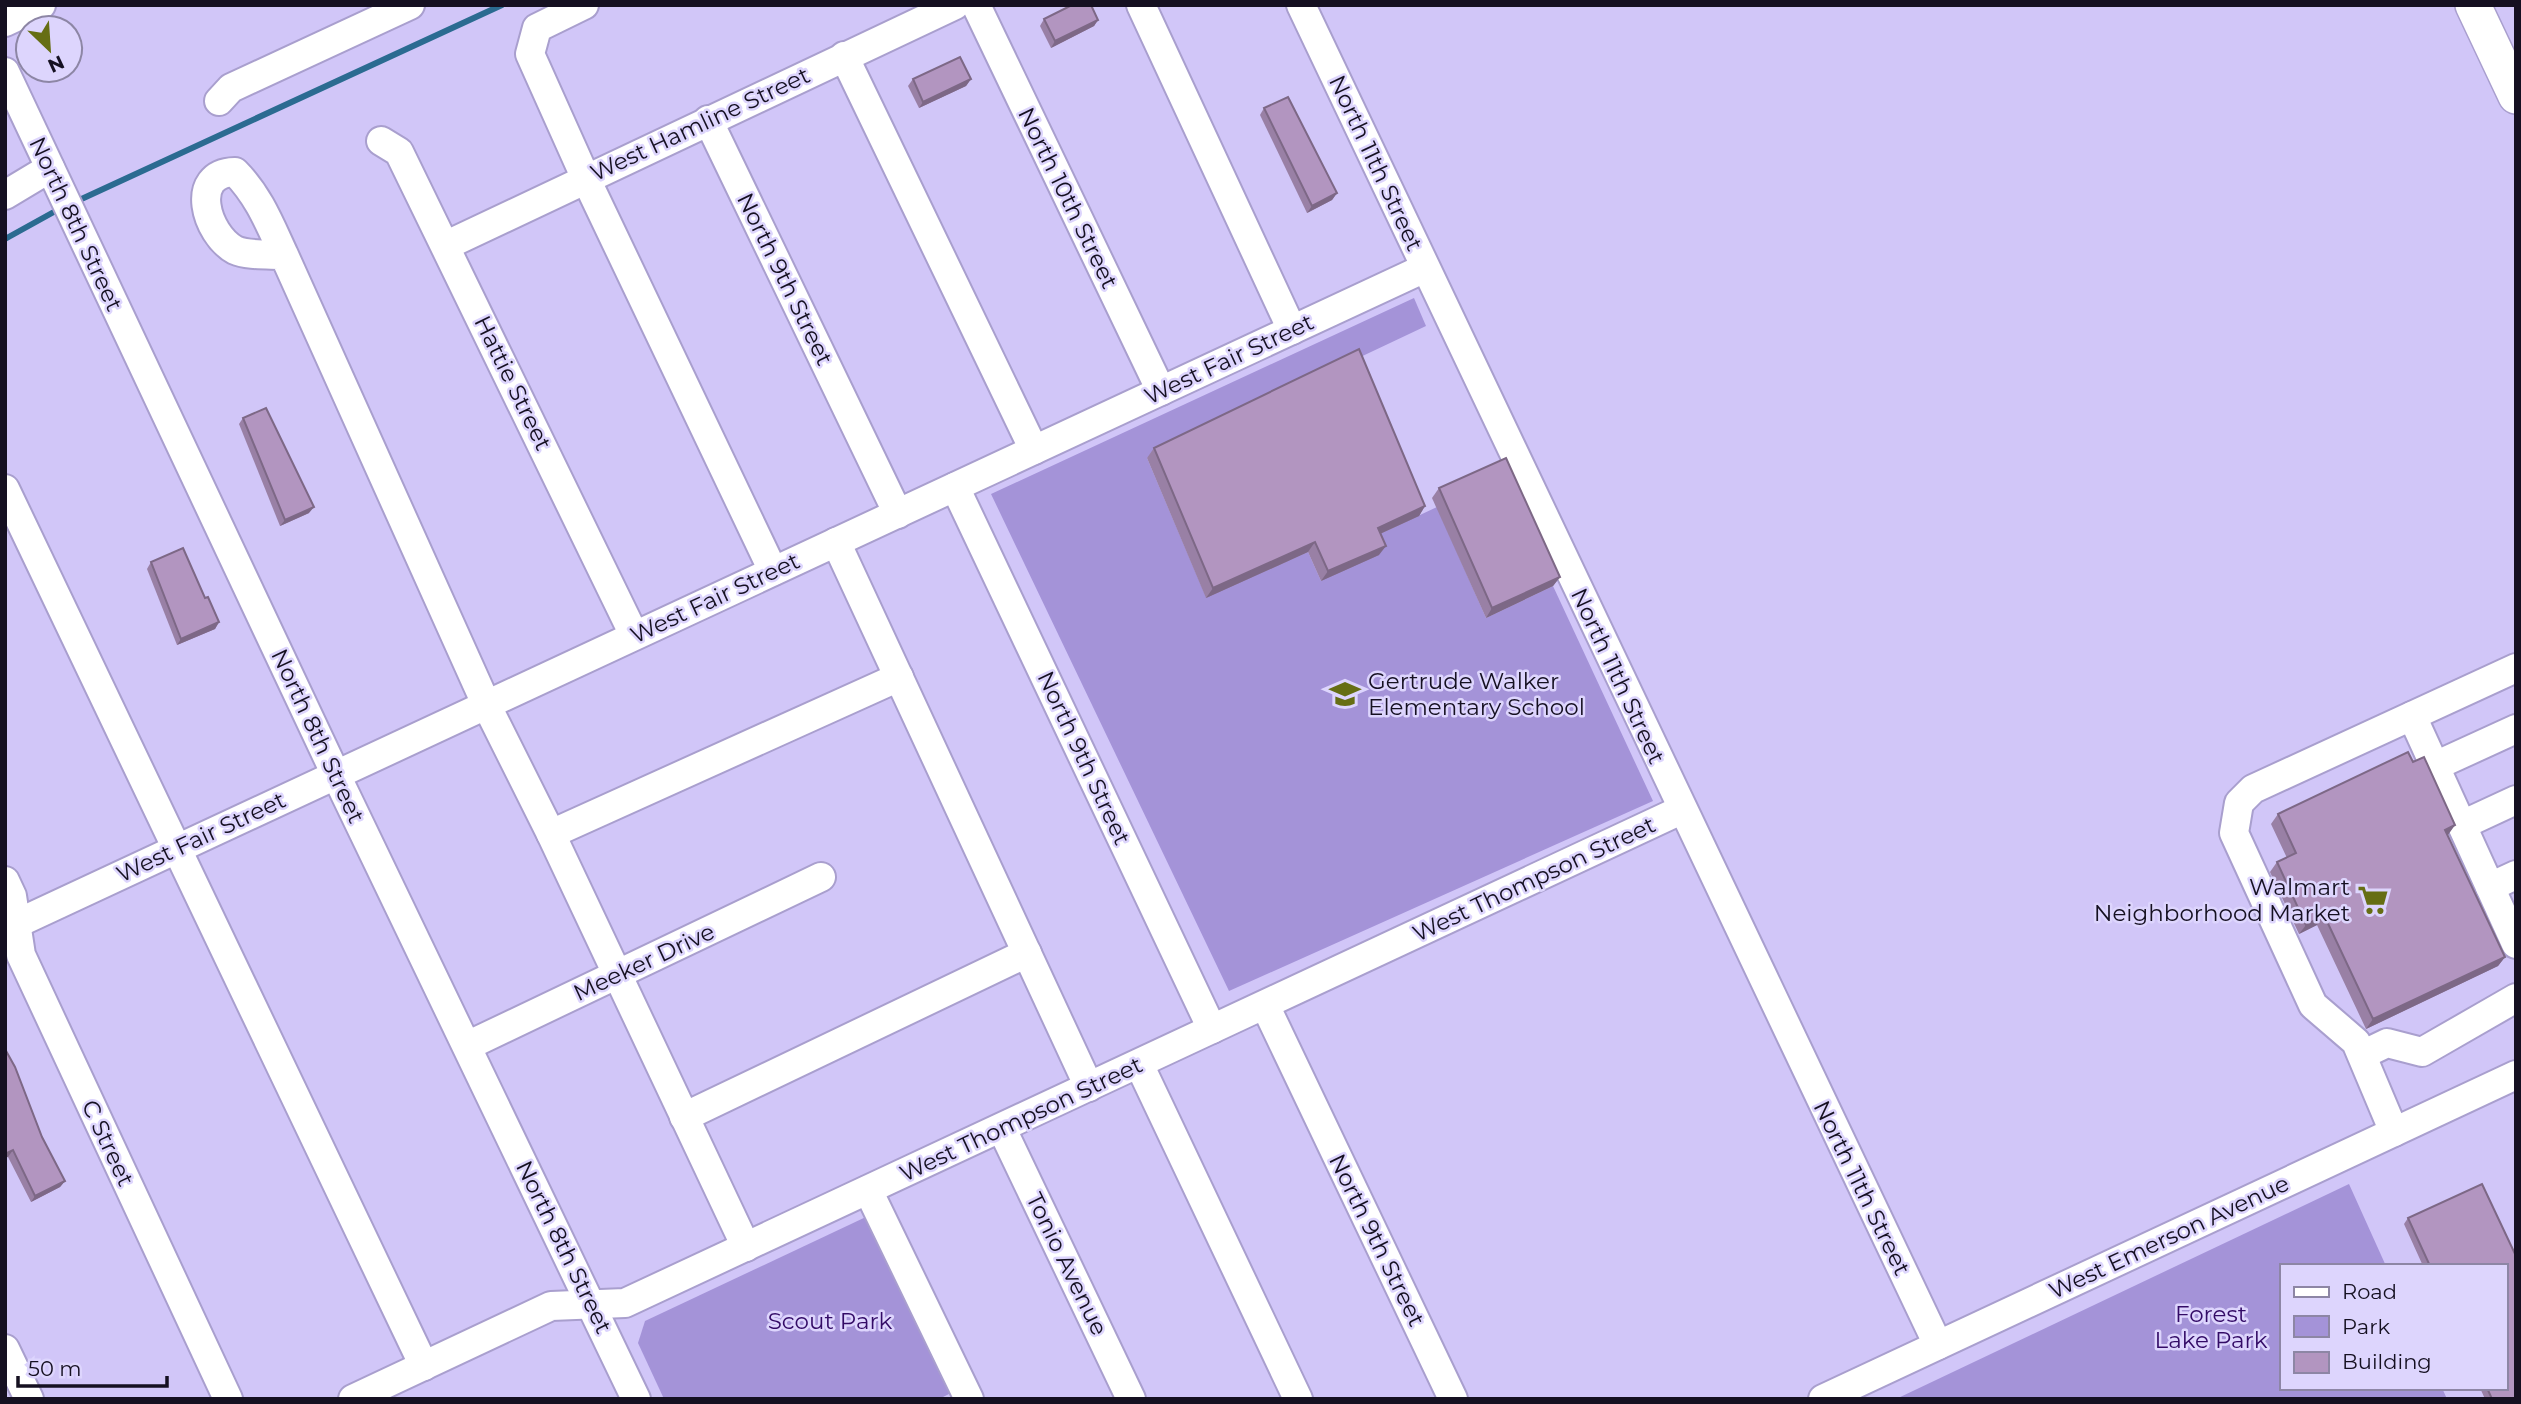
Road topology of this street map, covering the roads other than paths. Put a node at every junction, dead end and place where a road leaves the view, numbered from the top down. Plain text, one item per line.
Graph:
1 (41, 5) edge
2 (410, 5) edge
3 (584, 5) edge
4 (955, 5) edge
5 (976, 5) edge
6 (1141, 5) edge
7 (1301, 5) edge
8 (2473, 5) edge
9 (5, 22) edge
10 (844, 57) junction
11 (5, 72) edge
12 (2516, 96) edge
13 (219, 101) dead end
14 (708, 120) junction
15 (381, 141) dead end
16 (54, 175) junction
17 (586, 179) junction
18 (5, 195) edge
19 (447, 245) junction
20 (284, 255) dead end
21 (1425, 268) junction
22 (1292, 330) junction
23 (1161, 391) junction
24 (1034, 450) junction
25 (956, 487) junction
26 (5, 489) edge
27 (898, 514) junction
28 (836, 542) junction
29 (773, 571) junction
30 (634, 635) junction
31 (2516, 668) edge
32 (899, 677) junction
33 (486, 704) junction
34 (2412, 716) junction
35 (2516, 729) edge
36 (2435, 766) junction
37 (336, 775) junction
38 (2516, 800) edge
39 (1681, 810) junction
40 (2462, 825) junction
41 (551, 834) junction
42 (177, 849) junction
43 (2516, 875) edge
44 (821, 877) dead end
45 (5, 881) edge
46 (2490, 887) junction
47 (11, 926) edge
48 (2515, 938) edge
49 (1027, 953) junction
50 (616, 975) junction
51 (2516, 998) edge
52 (1265, 1005) junction
53 (1212, 1029) junction
54 (467, 1046) junction
55 (2362, 1055) junction
56 (1139, 1064) junction
57 (2516, 1075) edge
58 (1089, 1087) junction
59 (684, 1117) junction
60 (1002, 1129) junction
61 (2395, 1132) junction
62 (868, 1190) junction
63 (746, 1247) junction
64 (591, 1303) junction
65 (1938, 1345) junction
66 (5, 1349) edge
67 (424, 1366) junction
68 (29, 1399) edge
69 (228, 1399) edge
70 (352, 1399) edge
71 (636, 1399) edge
72 (969, 1399) edge
73 (1131, 1399) edge
74 (1298, 1399) edge
75 (1453, 1399) edge
76 (1823, 1399) edge

1 - 9 street
2 - 13 street
3 - 17 street
4 - 10 street, West Hamline Street
5 - 23 street, North 10th Street
6 - 22 street
7 - 21 street, North 11th Street
8 - 12 main road
10 - 14 street, West Hamline Street
10 - 24 street
11 - 16 street, North 8th Street
14 - 17 street, West Hamline Street
14 - 27 street, North 9th Street
15 - 19 street, Hattie Street
16 - 18 street
16 - 37 street, North 8th Street
17 - 19 street, West Hamline Street
17 - 29 street
19 - 30 street, Hattie Street
20 - 33 street
21 - 22 street, West Fair Street
21 - 39 street, North 11th Street
22 - 23 street, West Fair Street
23 - 24 street, West Fair Street
24 - 25 street, West Fair Street
25 - 27 street, West Fair Street
25 - 53 street, North 9th Street
26 - 42 street
27 - 28 street, West Fair Street
28 - 29 street, West Fair Street
28 - 32 street
29 - 30 street, West Fair Street
30 - 33 street, West Fair Street
31 - 34 street
32 - 41 street
32 - 49 street
33 - 37 street, West Fair Street
33 - 41 street
34 - 36 street
34 - 55 street
35 - 36 street
36 - 40 street
37 - 42 street, West Fair Street
37 - 54 street, North 8th Street
38 - 40 street
39 - 52 street, West Thompson Street
39 - 65 street, North 11th Street
40 - 46 street
41 - 50 street
42 - 47 street, West Fair Street
42 - 67 street
43 - 46 street
44 - 50 street, Meeker Drive
45 - 47 street, C Street
46 - 48 street
47 - 69 street, C Street
49 - 58 street
49 - 59 street
50 - 54 street, Meeker Drive
50 - 59 street
51 - 55 street
52 - 53 street, West Thompson Street
52 - 75 street, North 9th Street
53 - 56 street, West Thompson Street
54 - 64 street, North 8th Street
55 - 61 street
56 - 58 street, West Thompson Street
56 - 74 street
57 - 61 street, West Emerson Avenue
58 - 60 street, West Thompson Street
59 - 63 street
60 - 62 street, West Thompson Street
60 - 73 street, Tonio Avenue
61 - 65 street, West Emerson Avenue
62 - 63 street, West Thompson Street
62 - 72 street
63 - 64 street, West Thompson Street
64 - 67 street, West Thompson Street
64 - 71 street, North 8th Street
65 - 76 street, West Emerson Avenue
66 - 68 street
67 - 70 street, West Thompson Street

